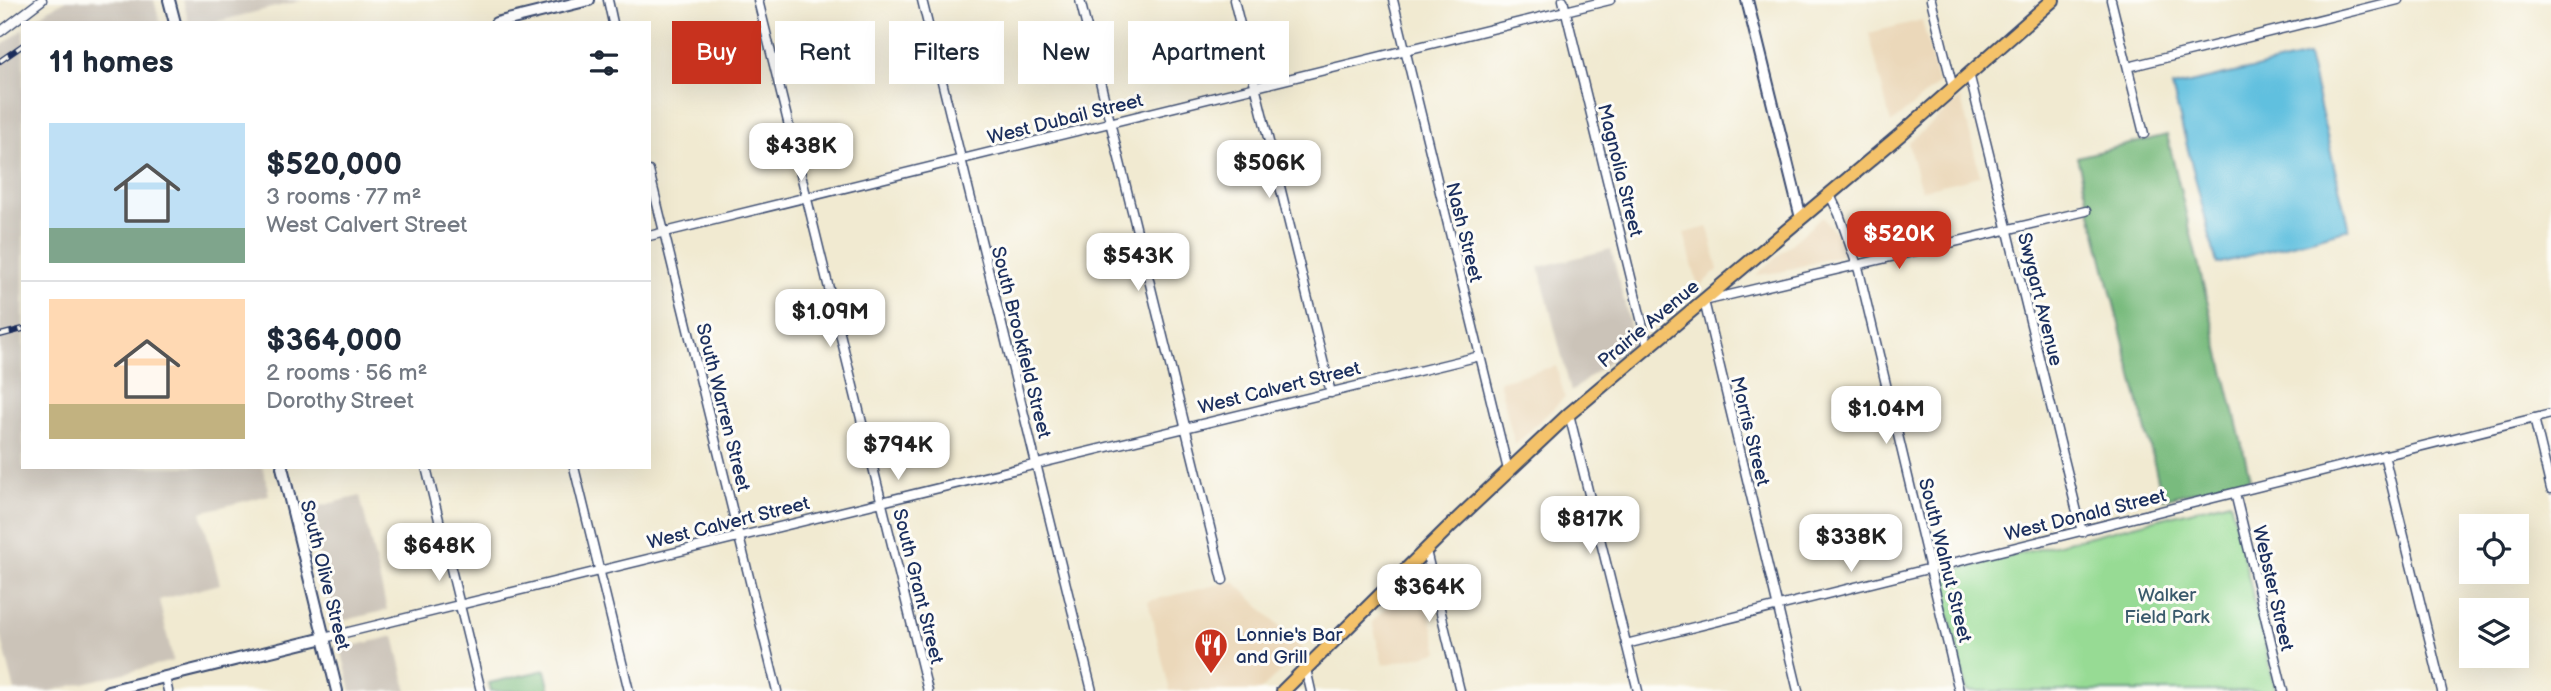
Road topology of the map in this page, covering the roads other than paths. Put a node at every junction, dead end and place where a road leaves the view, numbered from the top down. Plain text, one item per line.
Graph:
1 (42, 0) edge
2 (169, 0) edge
3 (589, 0) edge
4 (608, 0) edge
5 (758, 0) edge
6 (922, 0) edge
7 (1080, 0) edge
8 (1234, 0) edge
9 (1393, 0) edge
10 (1563, 0) edge
11 (1610, 0) edge
12 (1747, 0) edge
13 (1931, 0) edge
14 (2053, 0) edge
15 (2111, 0) edge
16 (2398, 0) edge
17 (1566, 11) junction
18 (174, 21) edge
19 (504, 21) edge
20 (613, 21) edge
21 (0, 32) edge
22 (1405, 50) junction
23 (2128, 67) junction
24 (1969, 73) junction
25 (1256, 87) junction
26 (1953, 88) junction
27 (1110, 123) junction
28 (2144, 134) dead end
29 (961, 160) junction
30 (651, 178) edge
31 (1830, 195) junction
32 (807, 197) junction
33 (2086, 211) dead end
34 (1801, 218) junction
35 (2008, 231) junction
36 (664, 232) junction
37 (651, 235) edge
38 (1856, 266) junction
39 (1704, 301) junction
40 (1648, 347) junction
41 (1480, 356) junction
42 (1331, 393) junction
43 (1569, 414) junction
44 (2551, 414) edge
45 (2534, 418) junction
46 (1186, 428) junction
47 (2384, 455) junction
48 (1036, 465) junction
49 (282, 469) edge
50 (426, 469) edge
51 (574, 469) edge
52 (1508, 470) junction
53 (2551, 489) edge
54 (2235, 493) junction
55 (882, 501) junction
56 (2082, 532) junction
57 (740, 537) junction
58 (1426, 551) junction
59 (1930, 569) junction
60 (600, 571) junction
61 (1223, 580) dead end
62 (460, 605) junction
63 (1778, 607) junction
64 (324, 638) junction
65 (1626, 644) junction
66 (1306, 669) junction
67 (165, 677) junction
68 (108, 691) edge
69 (168, 691) edge
70 (337, 691) edge
71 (481, 691) edge
72 (629, 691) edge
73 (778, 691) edge
74 (928, 691) edge
75 (1092, 691) edge
76 (1283, 691) edge
77 (1311, 691) edge
78 (1460, 691) edge
79 (1638, 691) edge
80 (1798, 691) edge
81 (1959, 691) edge
82 (2283, 691) edge
83 (2442, 691) edge

1 - 21 street
2 - 18 street
3 - 19 street
4 - 20 street
5 - 32 street, South Grant Street
6 - 29 street, South Brookfield Street
7 - 27 street
8 - 25 street
9 - 22 street, Nash Street
10 - 17 street, Magnolia Street
11 - 17 street, West Dubail Street
12 - 34 street
13 - 26 street
14 - 24 main road, Prairie Avenue
15 - 23 street
16 - 23 street
17 - 22 street, West Dubail Street
17 - 40 street, Magnolia Street
22 - 25 street, West Dubail Street
22 - 41 street, Nash Street
23 - 28 street
24 - 26 main road, Prairie Avenue
24 - 35 street, Swygart Avenue
25 - 27 street, West Dubail Street
25 - 42 street
26 - 31 main road, Prairie Avenue
27 - 29 street, West Dubail Street
27 - 46 street
29 - 32 street, West Dubail Street
29 - 48 street, South Brookfield Street
30 - 36 street, South Warren Street
31 - 34 main road, Prairie Avenue
31 - 38 street, South Walnut Street
32 - 36 street, West Dubail Street
32 - 55 street, South Grant Street
33 - 35 street
34 - 39 main road, Prairie Avenue
35 - 38 street
35 - 56 street, Swygart Avenue
36 - 37 street, West Dubail Street
36 - 57 street, South Warren Street
38 - 39 street
38 - 59 street, South Walnut Street
39 - 40 main road, Prairie Avenue
39 - 63 street, Morris Street
40 - 43 main road, Prairie Avenue
41 - 42 street, West Calvert Street
41 - 52 street, Nash Street
42 - 46 street, West Calvert Street
43 - 52 main road, Prairie Avenue
43 - 65 street
44 - 45 street, West Donald Street
45 - 47 street, West Donald Street
45 - 53 street
46 - 48 street, West Calvert Street
46 - 61 street
47 - 54 street, West Donald Street
47 - 83 street
48 - 55 street, West Calvert Street
48 - 75 street, South Brookfield Street
49 - 64 street, South Olive Street
50 - 62 street
51 - 60 street
52 - 58 main road, Prairie Avenue
54 - 56 street, West Donald Street
54 - 82 street, Webster Street
55 - 57 street, West Calvert Street
55 - 74 street, South Grant Street
56 - 59 street, West Donald Street
57 - 60 street, West Calvert Street
57 - 73 street, South Warren Street
58 - 66 main road, Prairie Avenue
58 - 78 street
59 - 63 street, West Donald Street
59 - 81 street, South Walnut Street
60 - 62 street, West Calvert Street
60 - 72 street
62 - 64 street, West Calvert Street
62 - 71 street
63 - 65 street, West Donald Street
63 - 80 street, Morris Street
64 - 67 street, West Calvert Street
64 - 70 street, South Olive Street
65 - 79 street
66 - 76 main road, Prairie Avenue
66 - 77 street
67 - 68 street, West Calvert Street
67 - 69 street

